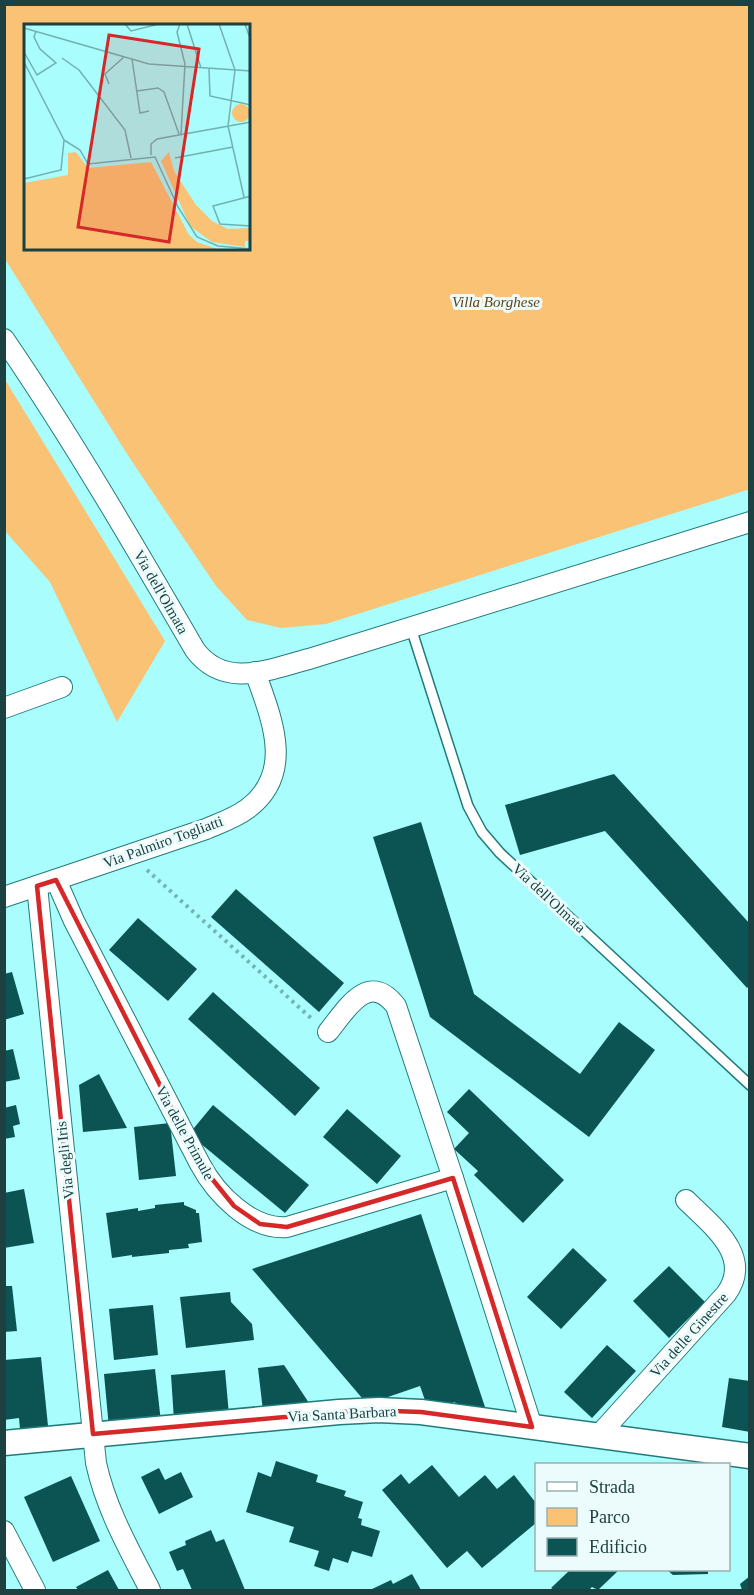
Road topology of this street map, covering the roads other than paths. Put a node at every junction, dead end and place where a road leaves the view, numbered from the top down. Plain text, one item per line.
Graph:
1 (4, 339) edge
2 (750, 522) edge
3 (411, 627) junction
4 (255, 672) junction
5 (62, 687) dead end
6 (4, 708) edge
7 (56, 880) junction
8 (37, 886) junction
9 (4, 897) edge
10 (327, 1032) road end
11 (750, 1085) edge
12 (453, 1178) junction
13 (686, 1200) dead end
14 (532, 1427) junction
15 (93, 1434) junction
16 (598, 1436) junction
17 (4, 1443) edge
18 (750, 1456) edge
19 (4, 1531) edge
20 (35, 1590) edge
21 (150, 1590) edge

1 - 4 street, Via dell'Olmata
2 - 3 street, Via dell'Olmata
3 - 4 street, Via dell'Olmata
3 - 11 lane, Via dell'Olmata
4 - 7 street, Via Palmiro Togliatti
5 - 6 street
7 - 8 street, Via Palmiro Togliatti
7 - 12 street, Via delle Primule
8 - 9 street, Via Palmiro Togliatti
8 - 15 street, Via degli Iris
10 - 12 street
12 - 14 street
13 - 16 street, Via delle Ginestre
14 - 15 street, Via Santa Barbara
14 - 16 street, Via Santa Barbara
15 - 17 street, Via Santa Barbara
15 - 21 street, Via degli Iris
16 - 18 street, Via Santa Barbara
19 - 20 street

